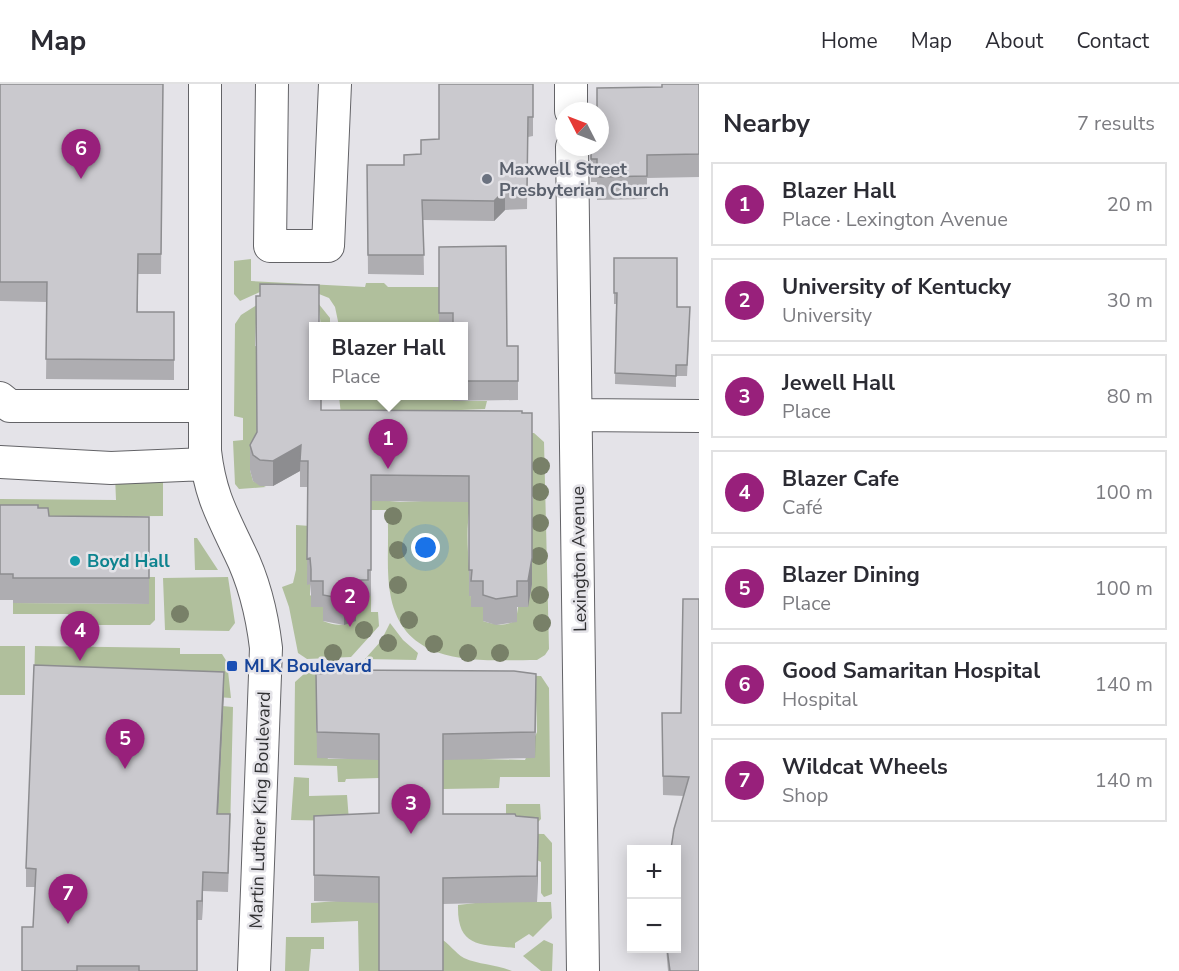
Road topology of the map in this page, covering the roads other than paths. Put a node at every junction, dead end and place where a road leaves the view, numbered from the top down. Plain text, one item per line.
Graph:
1 (205, 84) edge
2 (272, 84) edge
3 (334, 84) edge
4 (571, 84) edge
5 (571, 102) edge
6 (572, 156) edge
7 (0, 398) edge
8 (205, 406) junction
9 (576, 416) junction
10 (699, 416) edge
11 (0, 462) edge
12 (206, 464) junction
13 (254, 971) edge
14 (583, 971) edge

1 - 8 street, Martin Luther King Boulevard
2 - 3 street
4 - 5 street
6 - 9 street, Lexington Avenue
7 - 8 street
8 - 12 street, Martin Luther King Boulevard
9 - 10 street
9 - 14 street, Lexington Avenue
11 - 12 street
12 - 13 street, Martin Luther King Boulevard

